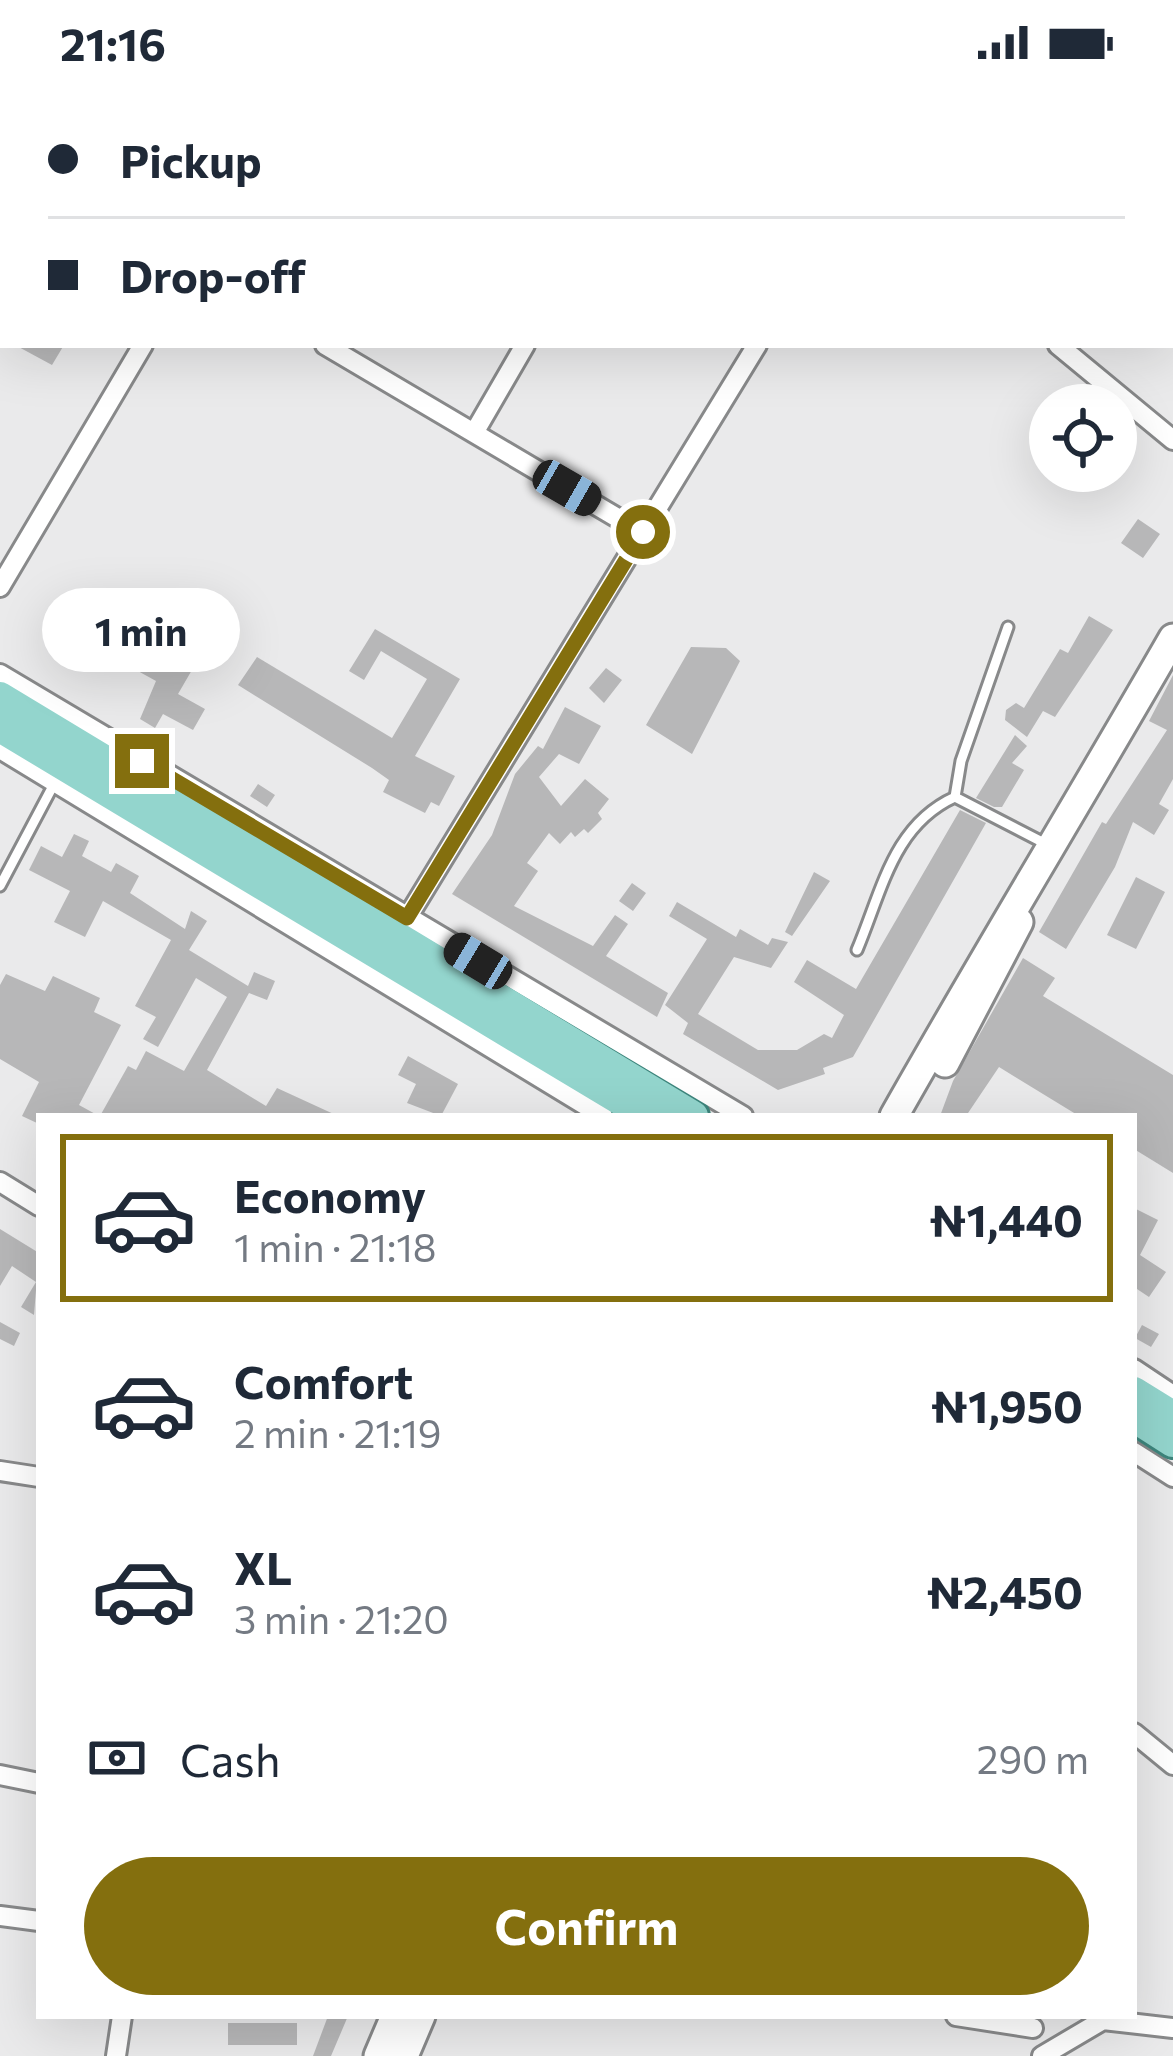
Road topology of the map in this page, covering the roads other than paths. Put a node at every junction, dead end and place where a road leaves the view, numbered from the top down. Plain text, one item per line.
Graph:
1 (141, 348) edge
2 (330, 348) edge
3 (523, 348) edge
4 (755, 348) edge
5 (1062, 348) edge
6 (474, 433) junction
7 (1173, 440) edge
8 (643, 532) junction
9 (0, 587) edge
10 (1008, 627) dead end
11 (1173, 638) edge
12 (1166, 666) edge
13 (0, 674) edge
14 (0, 697) edge
15 (0, 728) edge
16 (0, 749) edge
17 (55, 783) junction
18 (955, 797) junction
19 (1052, 847) junction
20 (0, 886) edge
21 (407, 918) junction
22 (857, 950) dead end
23 (904, 1110) edge
24 (598, 1113) edge
25 (642, 1113) edge
26 (688, 1113) edge
27 (738, 1113) edge
28 (0, 1182) edge
29 (36, 1204) edge
30 (1137, 1371) edge
31 (1137, 1394) edge
32 (1173, 1395) edge
33 (1173, 1417) edge
34 (1137, 1419) edge
35 (1173, 1442) edge
36 (1137, 1454) edge
37 (0, 1471) edge
38 (36, 1477) edge
39 (1173, 1477) edge
40 (1137, 1735) edge
41 (1173, 1765) edge
42 (0, 1775) edge
43 (36, 1782) edge
44 (0, 1916) edge
45 (36, 1921) edge
46 (122, 2019) edge
47 (394, 2019) edge
48 (420, 2019) edge
49 (994, 2019) edge
50 (1032, 2022) edge
51 (1173, 2028) edge
52 (116, 2056) edge
53 (378, 2056) edge
54 (404, 2056) edge
55 (1039, 2056) edge

1 - 9 street
2 - 6 street
3 - 6 street
4 - 8 street
5 - 7 street
6 - 8 street
8 - 21 street
10 - 18 lane
11 - 12 main road
12 - 19 main road
13 - 21 street
14 - 26 main road
15 - 25 main road
16 - 17 street
17 - 20 lane
17 - 24 street
18 - 19 lane
18 - 22 lane
19 - 23 main road
21 - 27 street
28 - 29 street
30 - 32 street
31 - 33 main road
34 - 35 main road
36 - 39 street
37 - 38 street
40 - 41 street
42 - 43 street
44 - 45 street
46 - 52 street
47 - 53 main road
48 - 54 main road
49 - 50 street
50 - 55 street
51 - 55 street

